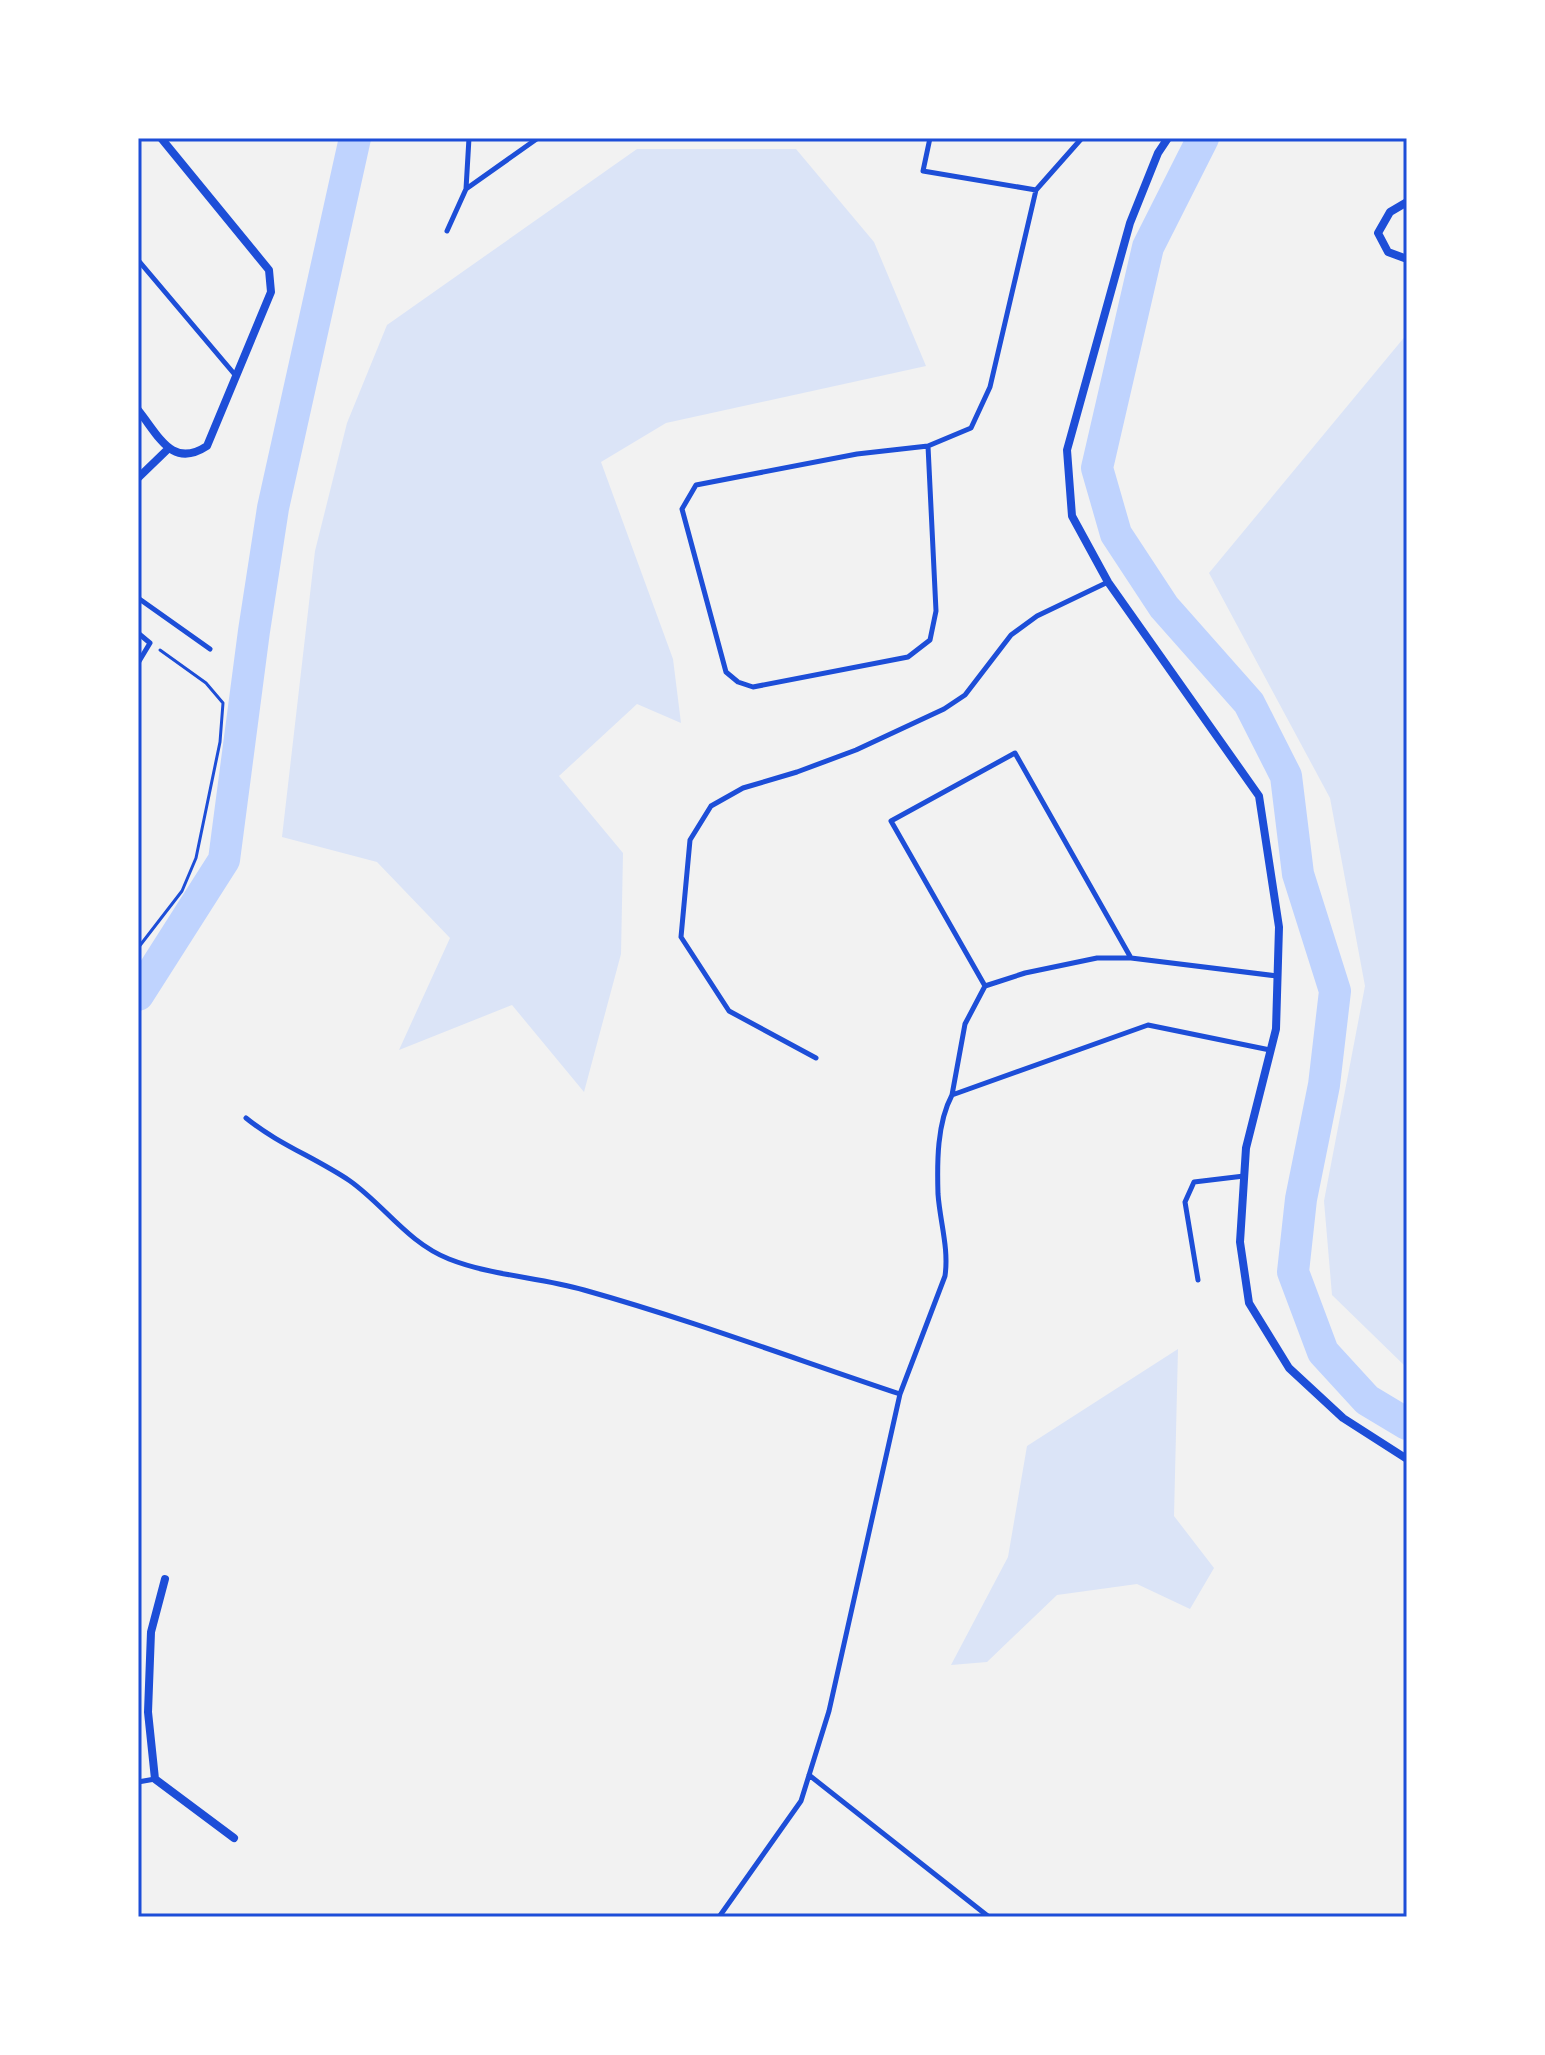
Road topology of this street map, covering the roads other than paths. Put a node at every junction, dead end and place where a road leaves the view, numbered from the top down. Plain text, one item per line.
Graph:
1 (161, 138) edge
2 (469, 138) edge
3 (538, 138) edge
4 (930, 138) edge
5 (1082, 138) edge
6 (1168, 138) edge
7 (466, 189) junction
8 (1036, 190) junction
9 (1407, 202) edge
10 (447, 231) dead end
11 (1407, 259) edge
12 (138, 260) edge
13 (237, 377) junction
14 (138, 410) edge
15 (928, 446) junction
16 (169, 448) junction
17 (138, 478) edge
18 (1108, 582) junction
19 (138, 598) edge
20 (138, 633) edge
21 (210, 649) dead end
22 (138, 663) edge
23 (1131, 958) junction
24 (1277, 976) junction
25 (985, 986) junction
26 (1271, 1050) junction
27 (816, 1058) dead end
28 (952, 1095) junction
29 (246, 1118) dead end
30 (1244, 1176) junction
31 (1198, 1280) dead end
32 (900, 1394) junction
33 (1407, 1459) edge
34 (165, 1579) dead end
35 (138, 1629) edge
36 (151, 1632) junction
37 (809, 1775) junction
38 (155, 1779) junction
39 (138, 1782) edge
40 (234, 1838) dead end
41 (719, 1917) edge
42 (989, 1917) edge

1 - 13 street
2 - 7 lane
3 - 7 lane
4 - 8 lane
5 - 8 lane
6 - 18 street
7 - 10 lane
8 - 15 lane
9 - 11 street
12 - 13 lane
13 - 16 street
14 - 16 street
15 - 15 lane
16 - 17 street
18 - 24 street
18 - 27 lane
19 - 21 lane
20 - 22 lane
23 - 24 lane
23 - 25 lane
23 - 25 lane
24 - 26 street
25 - 28 lane
26 - 28 lane
26 - 30 street
28 - 32 lane
29 - 32 lane
30 - 31 lane
30 - 33 street
32 - 37 lane
34 - 36 street
35 - 36 street
36 - 38 street
37 - 41 lane
37 - 42 lane
38 - 39 lane
38 - 40 street

